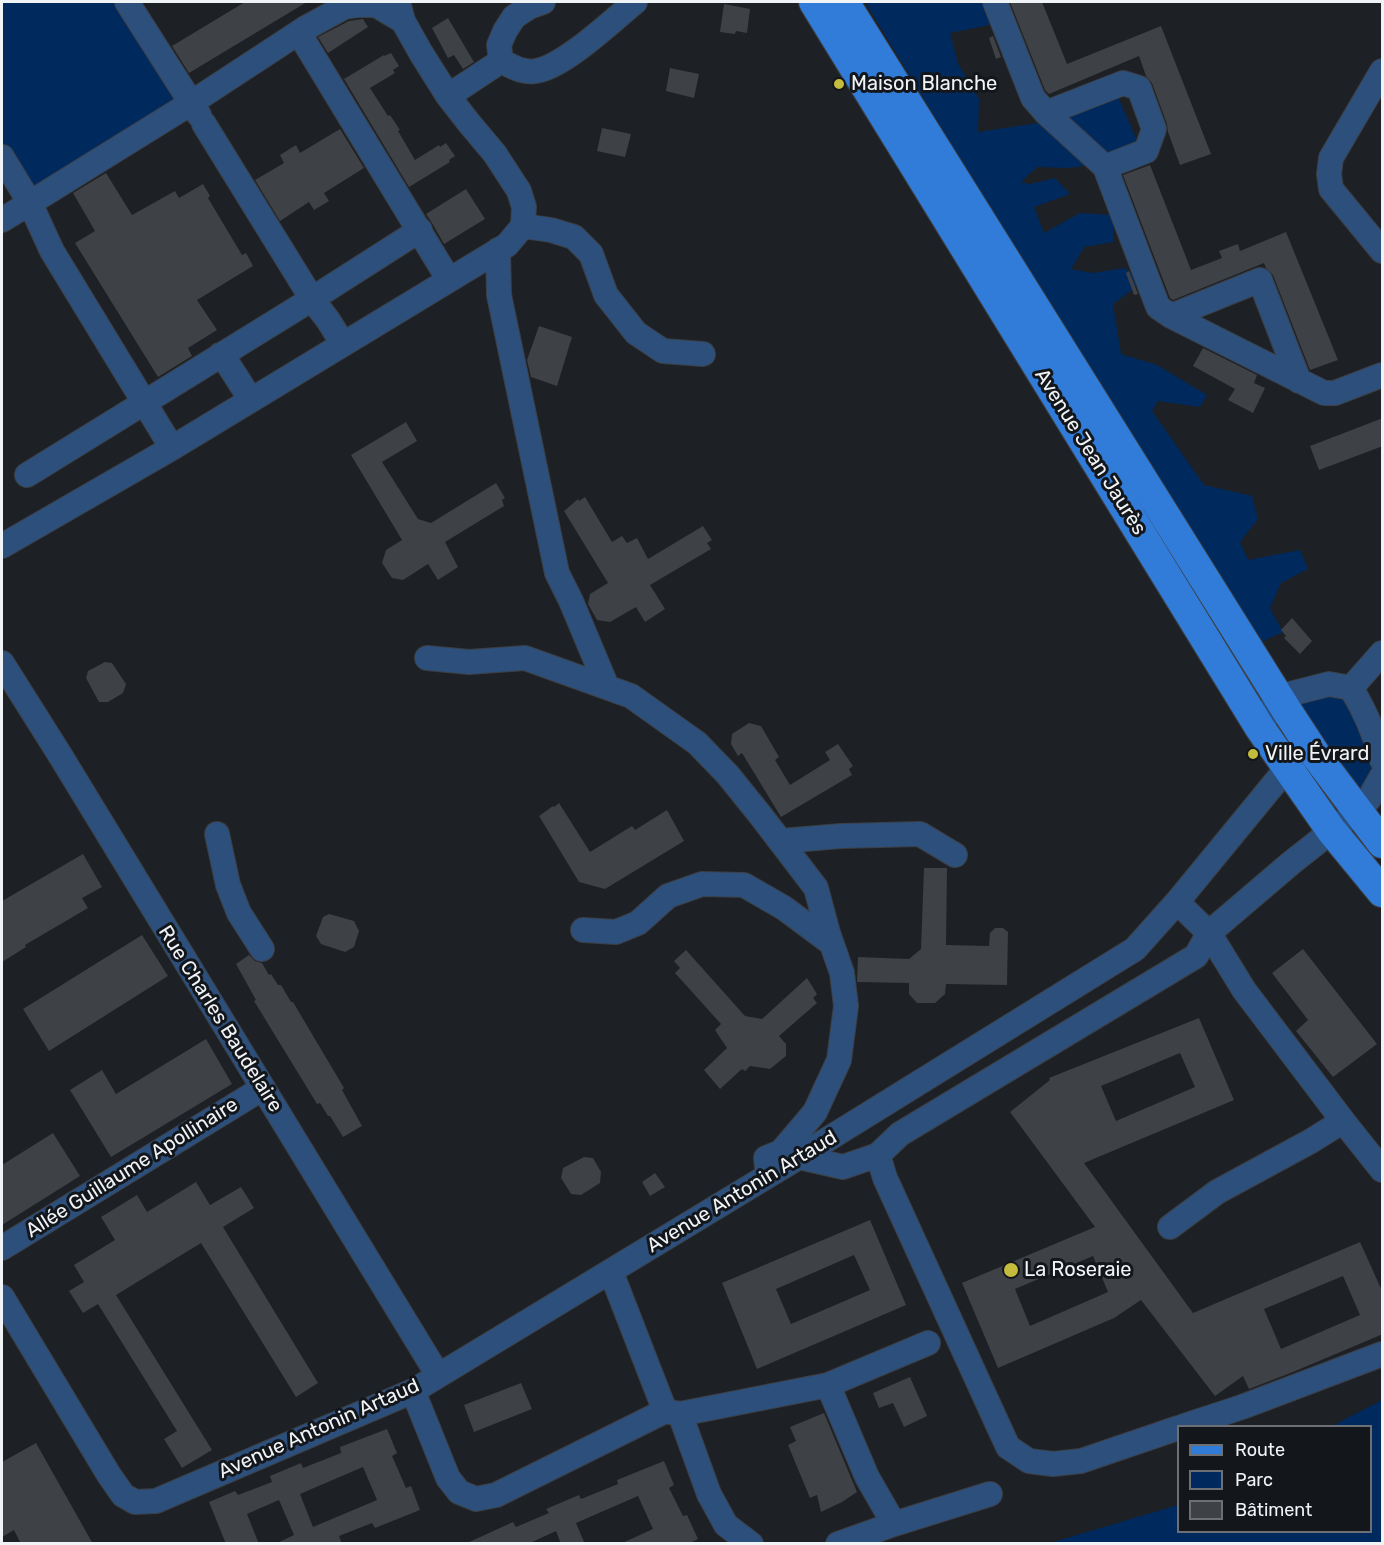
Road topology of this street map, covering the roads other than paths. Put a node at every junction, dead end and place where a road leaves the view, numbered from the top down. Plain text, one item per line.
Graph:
1 (127, 2) edge
2 (323, 2) edge
3 (543, 2) edge
4 (635, 2) edge
5 (813, 2) edge
6 (832, 2) edge
7 (844, 2) edge
8 (996, 2) edge
9 (400, 11) edge
10 (302, 31) junction
11 (879, 58) junction
12 (501, 61) junction
13 (1383, 71) edge
14 (448, 96) junction
15 (1046, 113) junction
16 (198, 114) junction
17 (2, 157) edge
18 (1105, 167) junction
19 (30, 203) junction
20 (2, 220) edge
21 (524, 226) junction
22 (420, 230) junction
23 (498, 250) junction
24 (1383, 251) edge
25 (449, 280) junction
26 (312, 299) junction
27 (1171, 316) junction
28 (343, 344) junction
29 (703, 354) dead end
30 (220, 355) junction
31 (1383, 375) edge
32 (1299, 381) junction
33 (251, 400) junction
34 (146, 403) junction
35 (172, 448) junction
36 (27, 476) dead end
37 (2, 546) edge
38 (1383, 653) edge
39 (427, 658) dead end
40 (2, 663) edge
41 (607, 687) junction
42 (1351, 688) junction
43 (1278, 697) junction
44 (1260, 728) junction
45 (1383, 760) edge
46 (1287, 768) junction
47 (1383, 776) edge
48 (1357, 810) junction
49 (1332, 830) junction
50 (217, 834) dead end
51 (781, 841) junction
52 (1383, 843) edge
53 (955, 855) dead end
54 (1383, 892) edge
55 (1177, 902) junction
56 (583, 930) dead end
57 (1209, 933) junction
58 (831, 943) junction
59 (262, 949) dead end
60 (263, 1088) junction
61 (1343, 1121) junction
62 (878, 1155) junction
63 (799, 1157) junction
64 (1383, 1170) edge
65 (769, 1176) junction
66 (1170, 1227) dead end
67 (2, 1248) edge
68 (611, 1272) junction
69 (2, 1298) edge
70 (928, 1343) dead end
71 (1383, 1354) edge
72 (439, 1375) junction
73 (828, 1385) junction
74 (412, 1390) junction
75 (673, 1413) junction
76 (1187, 1425) edge
77 (1177, 1429) edge
78 (990, 1494) dead end
79 (894, 1524) junction
80 (751, 1544) edge
81 (838, 1544) edge

1 - 16 street
2 - 10 street
3 - 12 street
4 - 12 street
5 - 44 main road, Avenue Jean Jaurès
6 - 11 street
7 - 11 main road, Avenue Jean Jaurès
8 - 15 street
9 - 10 street
9 - 14 street
10 - 16 street
10 - 22 street
11 - 43 main road, Avenue Jean Jaurès
12 - 14 street
13 - 24 street
14 - 21 street
15 - 18 street
15 - 18 street
16 - 19 street
16 - 26 street
17 - 19 street
18 - 27 street
19 - 20 street
19 - 34 street
21 - 23 street
21 - 29 street
22 - 25 street
22 - 26 street
23 - 25 street
23 - 41 street
25 - 28 street
26 - 28 street
26 - 30 street
27 - 32 street
27 - 32 street
28 - 33 street
30 - 33 street
30 - 34 street
31 - 32 street
33 - 35 street
34 - 35 street
34 - 36 street
35 - 37 street
38 - 42 street
39 - 41 street
40 - 60 street, Rue Charles Baudelaire
41 - 51 street
42 - 43 street
42 - 45 street
43 - 44 street
43 - 48 main road, Avenue Jean Jaurès
44 - 46 main road, Avenue Jean Jaurès
46 - 49 main road, Avenue Jean Jaurès
46 - 55 street, Avenue Antonin Artaud
47 - 48 street
48 - 49 street
48 - 52 main road, Avenue Jean Jaurès
49 - 54 main road, Avenue Jean Jaurès
49 - 57 street
50 - 59 street
51 - 53 street
51 - 58 street
55 - 57 street
55 - 63 street, Avenue Antonin Artaud
56 - 58 street
57 - 61 street
57 - 62 street
58 - 65 street
60 - 67 street, Allée Guillaume Apollinaire
60 - 72 street, Rue Charles Baudelaire
61 - 64 street
61 - 66 street
62 - 63 street
62 - 77 street
63 - 65 street, Avenue Antonin Artaud
65 - 68 street, Avenue Antonin Artaud
68 - 72 street, Avenue Antonin Artaud
68 - 75 street
69 - 74 street, Avenue Antonin Artaud
70 - 73 street
71 - 76 street
72 - 74 street, Avenue Antonin Artaud
73 - 75 street
73 - 79 street
74 - 75 street
75 - 80 street
78 - 79 street
79 - 81 street

